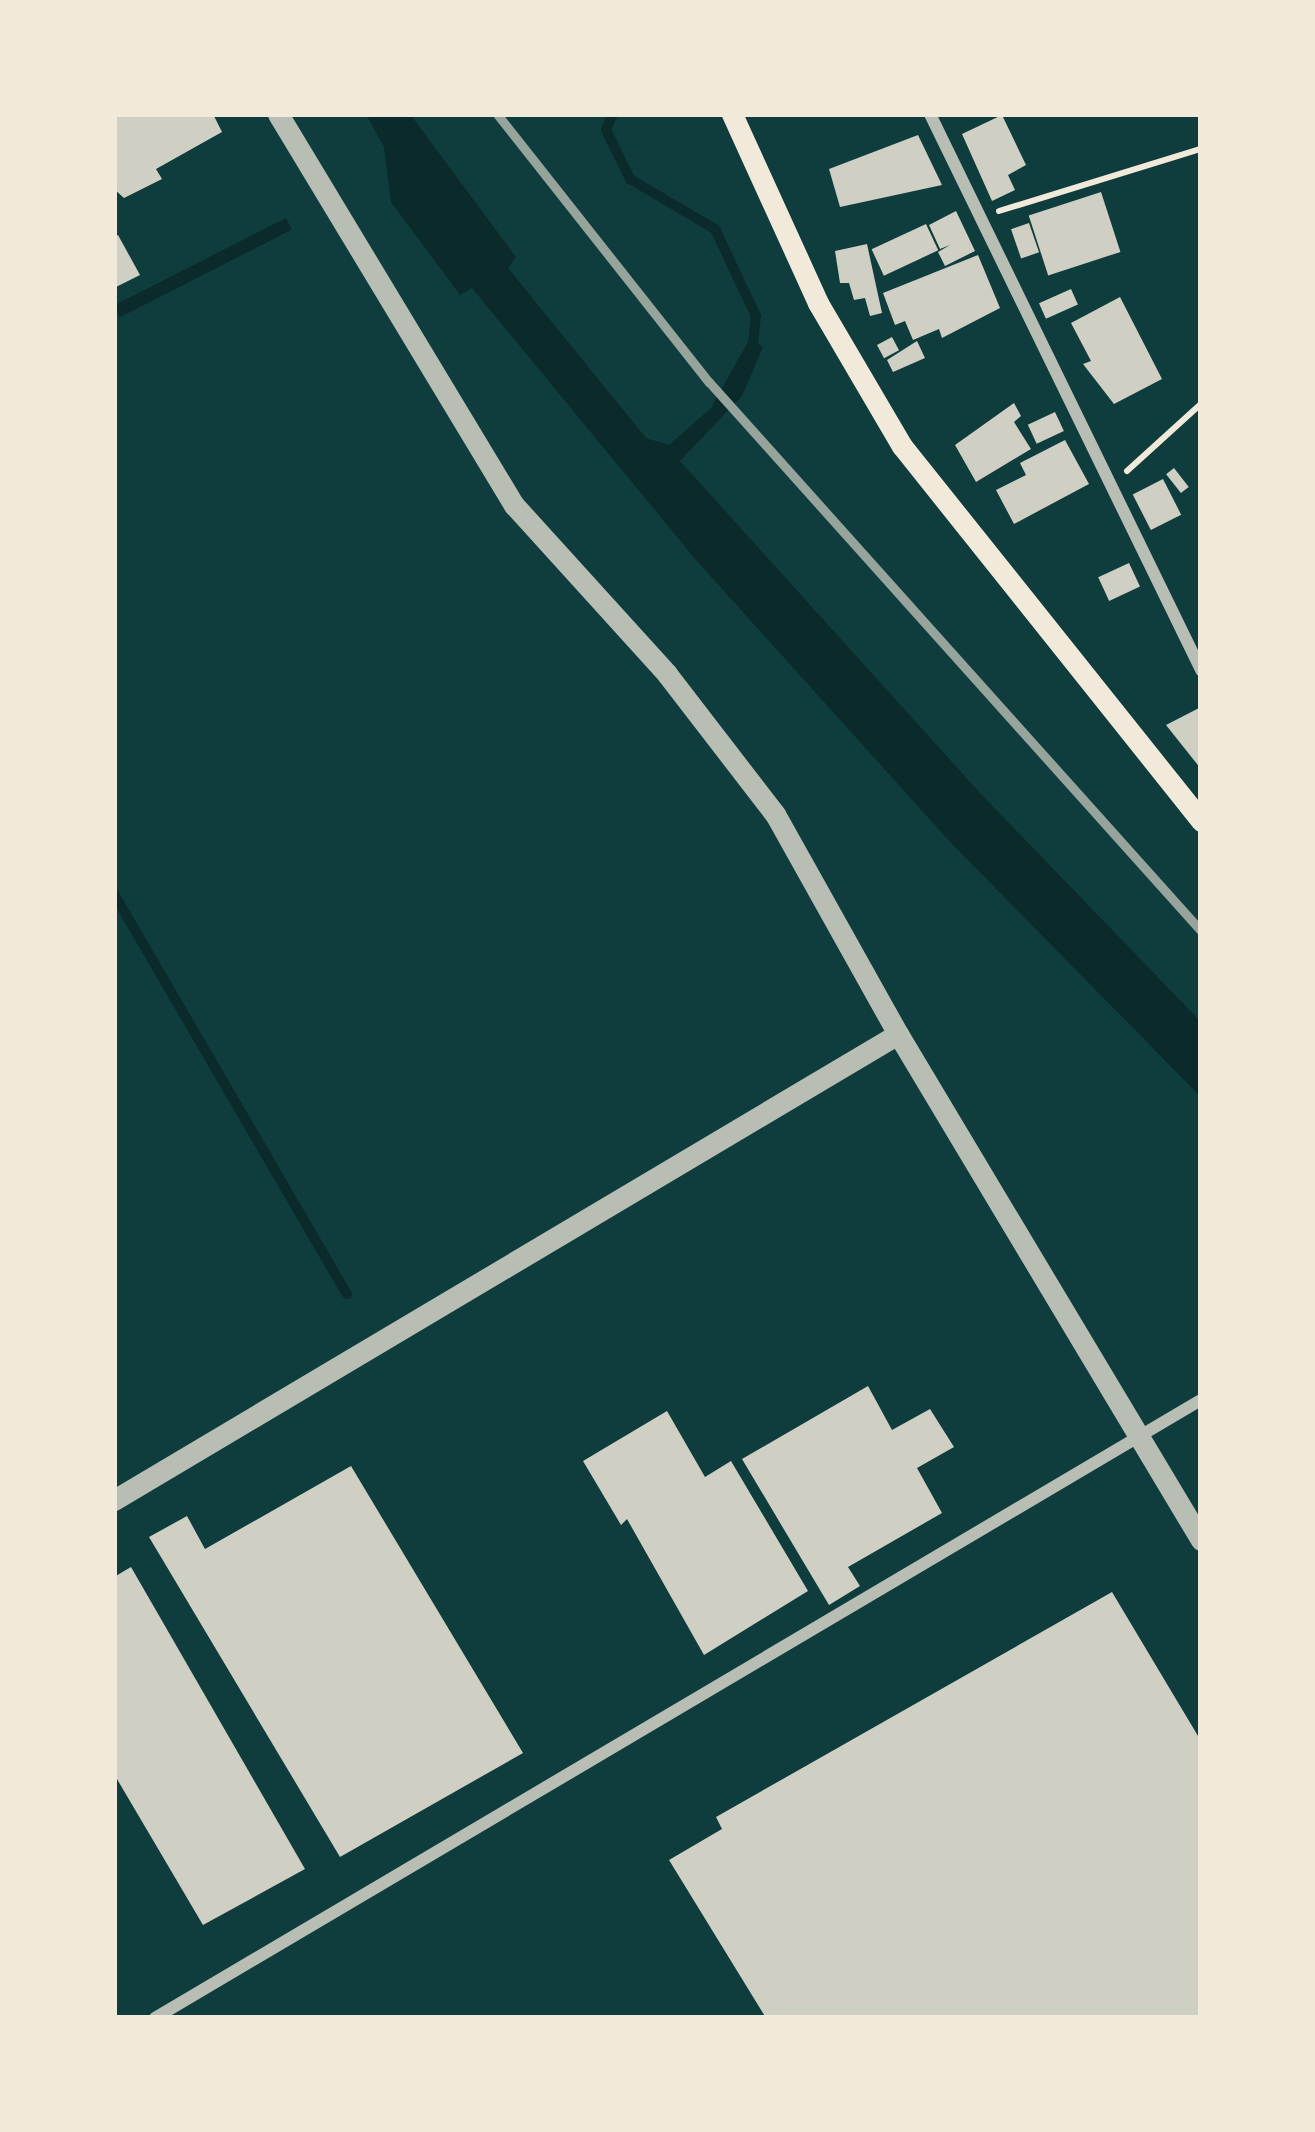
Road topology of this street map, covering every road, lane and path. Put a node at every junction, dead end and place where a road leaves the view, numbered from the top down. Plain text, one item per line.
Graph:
1 (278, 114) edge
2 (732, 114) edge
3 (930, 114) edge
4 (1198, 146) edge
5 (980, 218) junction
6 (1201, 404) edge
7 (1109, 483) junction
8 (1201, 670) edge
9 (1201, 821) edge
10 (898, 1034) junction
11 (1201, 1400) edge
12 (1142, 1438) junction
13 (114, 1500) edge
14 (1201, 1540) edge
15 (154, 2018) edge

1 - 10 street
2 - 9 main road
3 - 5 street
4 - 5 path
5 - 7 street
6 - 7 path
7 - 8 street
10 - 12 street
10 - 13 street
11 - 12 street
12 - 14 street
12 - 15 street

